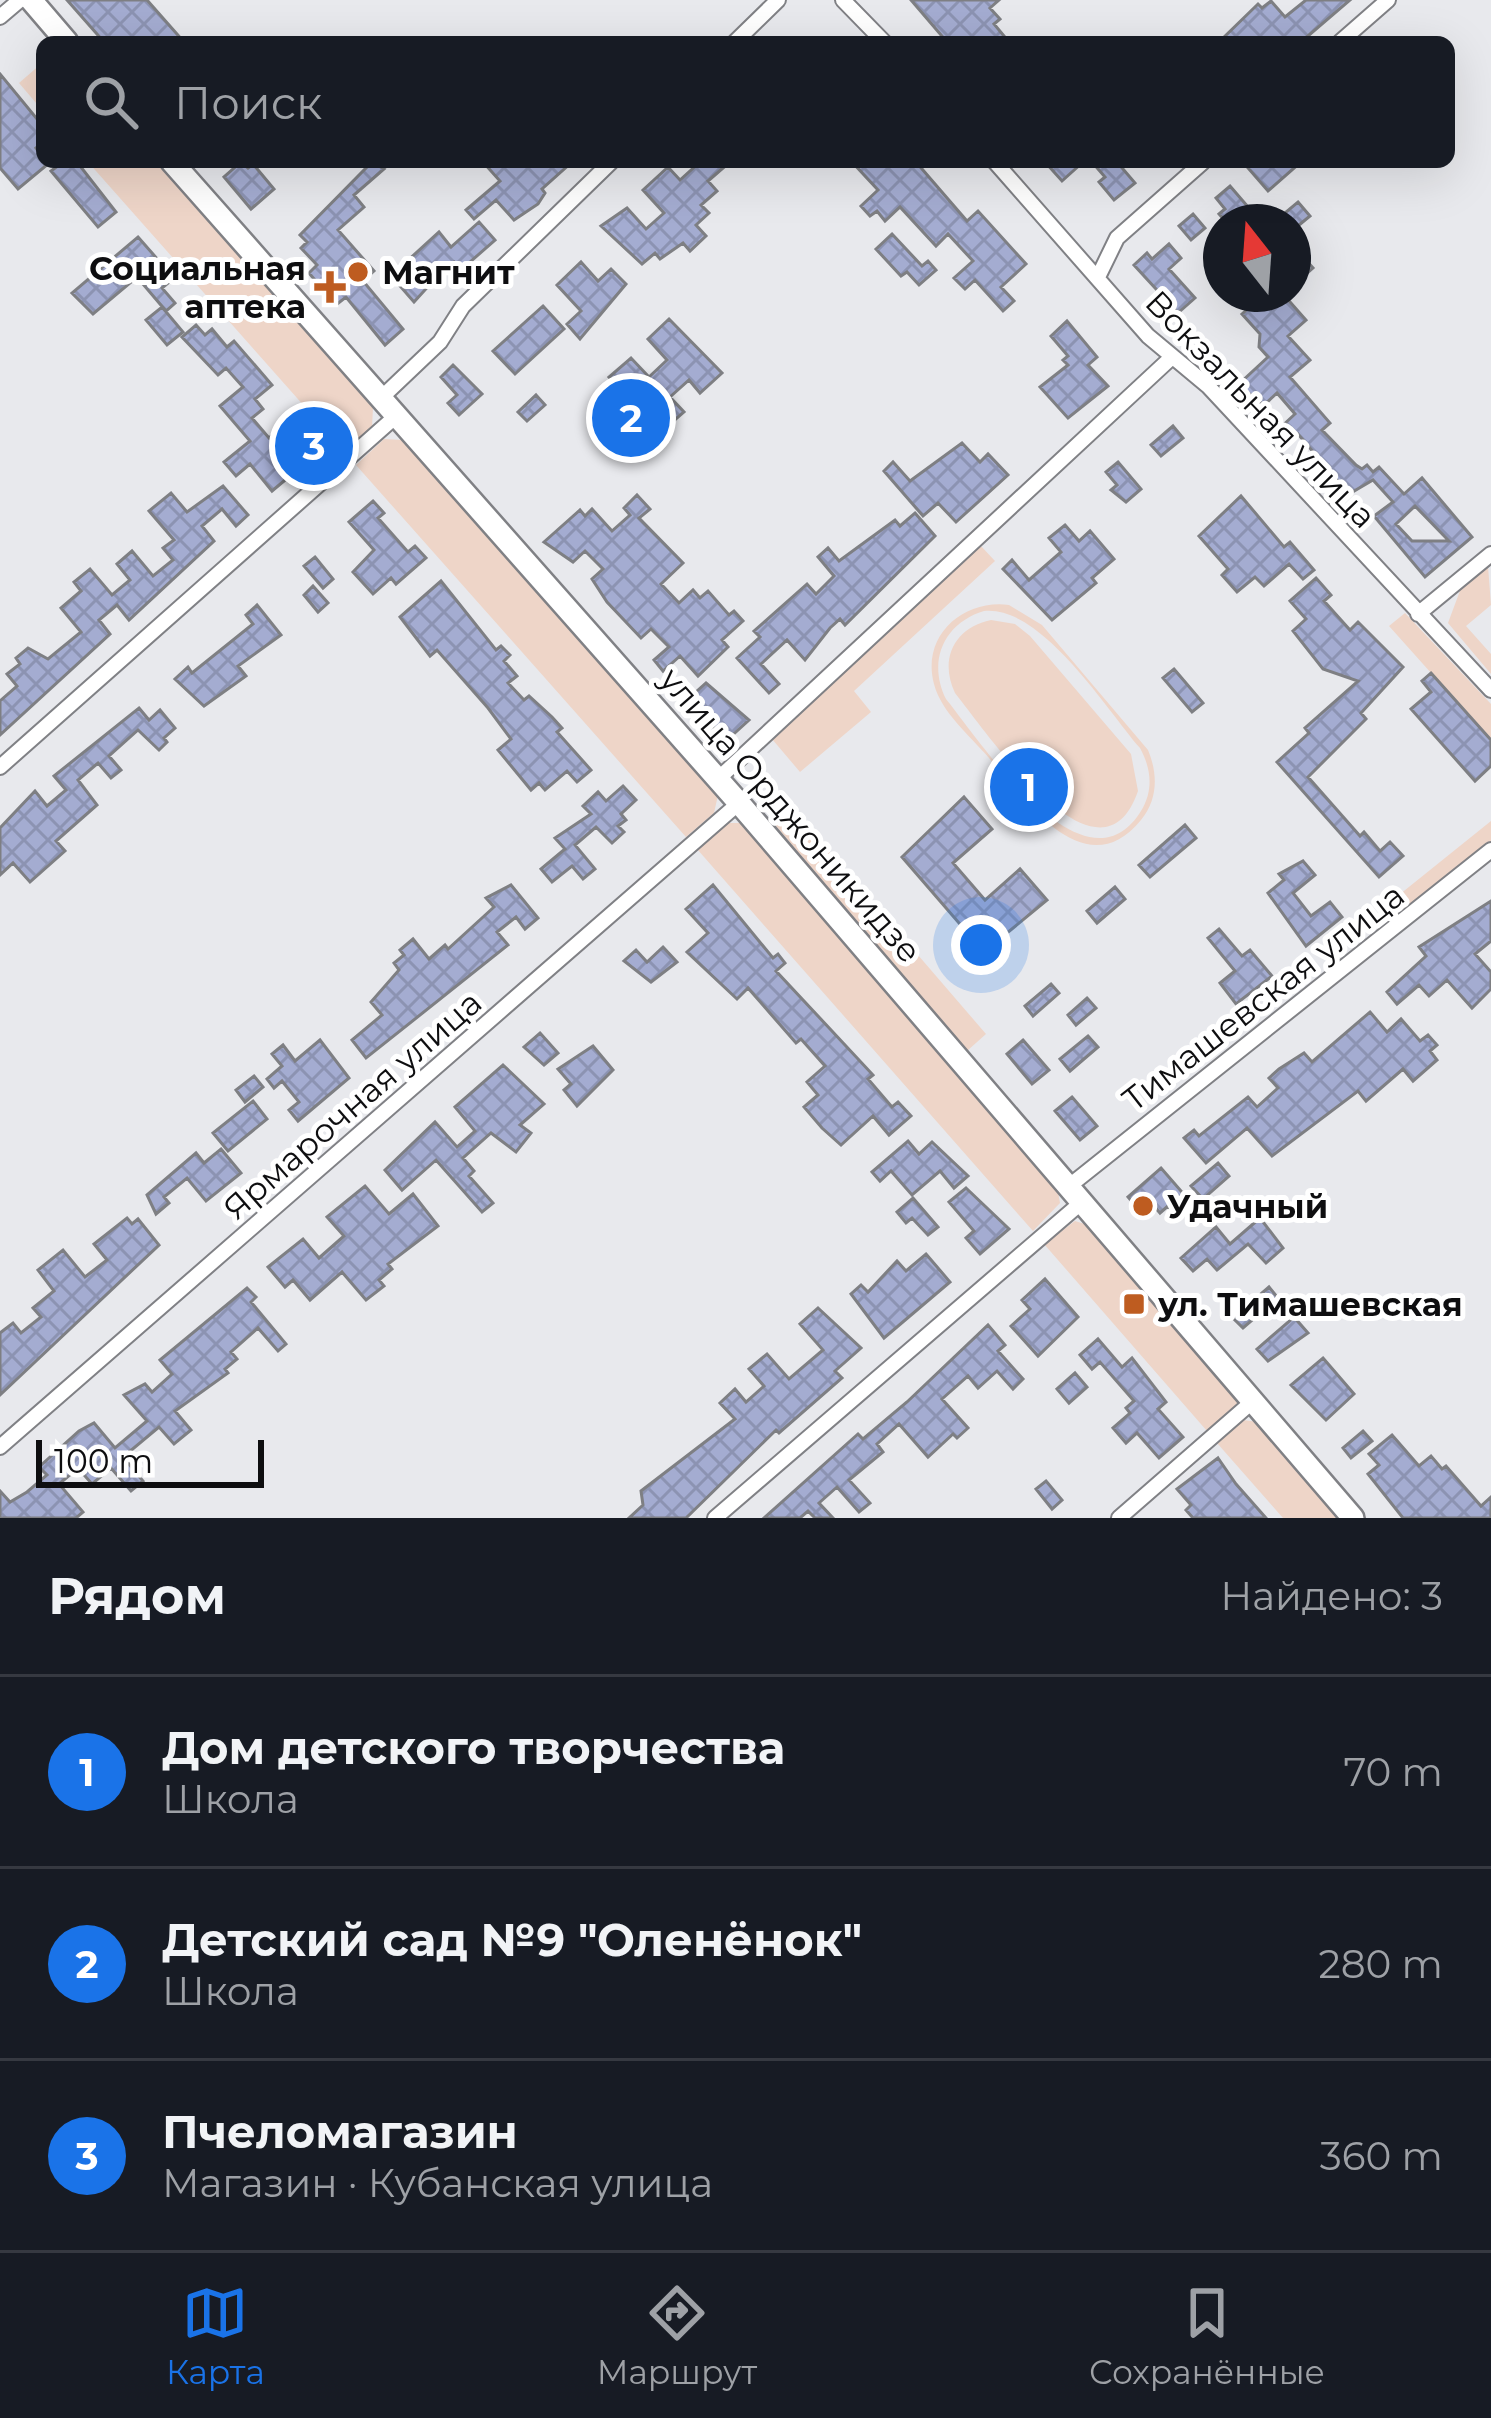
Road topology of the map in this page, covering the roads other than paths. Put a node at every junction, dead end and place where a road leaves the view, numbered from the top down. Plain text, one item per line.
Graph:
1 (20, 0) edge
2 (31, 0) edge
3 (778, 0) edge
4 (843, 0) edge
5 (1388, 0) edge
6 (0, 17) edge
7 (62, 36) edge
8 (741, 36) edge
9 (878, 36) edge
10 (1347, 36) edge
11 (177, 168) edge
12 (605, 168) edge
13 (1001, 168) edge
14 (1196, 168) edge
15 (1099, 275) junction
16 (1172, 357) junction
17 (387, 409) junction
18 (1491, 554) edge
19 (1418, 614) junction
20 (1491, 690) edge
21 (0, 767) edge
22 (718, 779) junction
23 (739, 803) junction
24 (1491, 850) edge
25 (1075, 1194) junction
26 (1252, 1402) junction
27 (0, 1447) edge
28 (715, 1518) edge
29 (1119, 1518) edge
30 (1353, 1518) edge

1 - 6 street
2 - 7 main road
3 - 8 street
4 - 9 street
5 - 10 street
11 - 17 main road, улица Орджоникидзе
12 - 17 street
13 - 15 street, Вокзальная улица
14 - 15 street
15 - 16 street, Вокзальная улица
16 - 19 street, Вокзальная улица
16 - 22 street
17 - 21 street
17 - 22 main road, улица Орджоникидзе
18 - 19 street
19 - 20 street, Вокзальная улица
22 - 23 main road, улица Орджоникидзе
23 - 25 main road, улица Орджоникидзе
23 - 27 street, Ярмарочная улица
24 - 25 street, Тимашевская улица
25 - 26 main road, улица Орджоникидзе
25 - 28 street, Тимашевская улица
26 - 29 street
26 - 30 main road, улица Орджоникидзе

